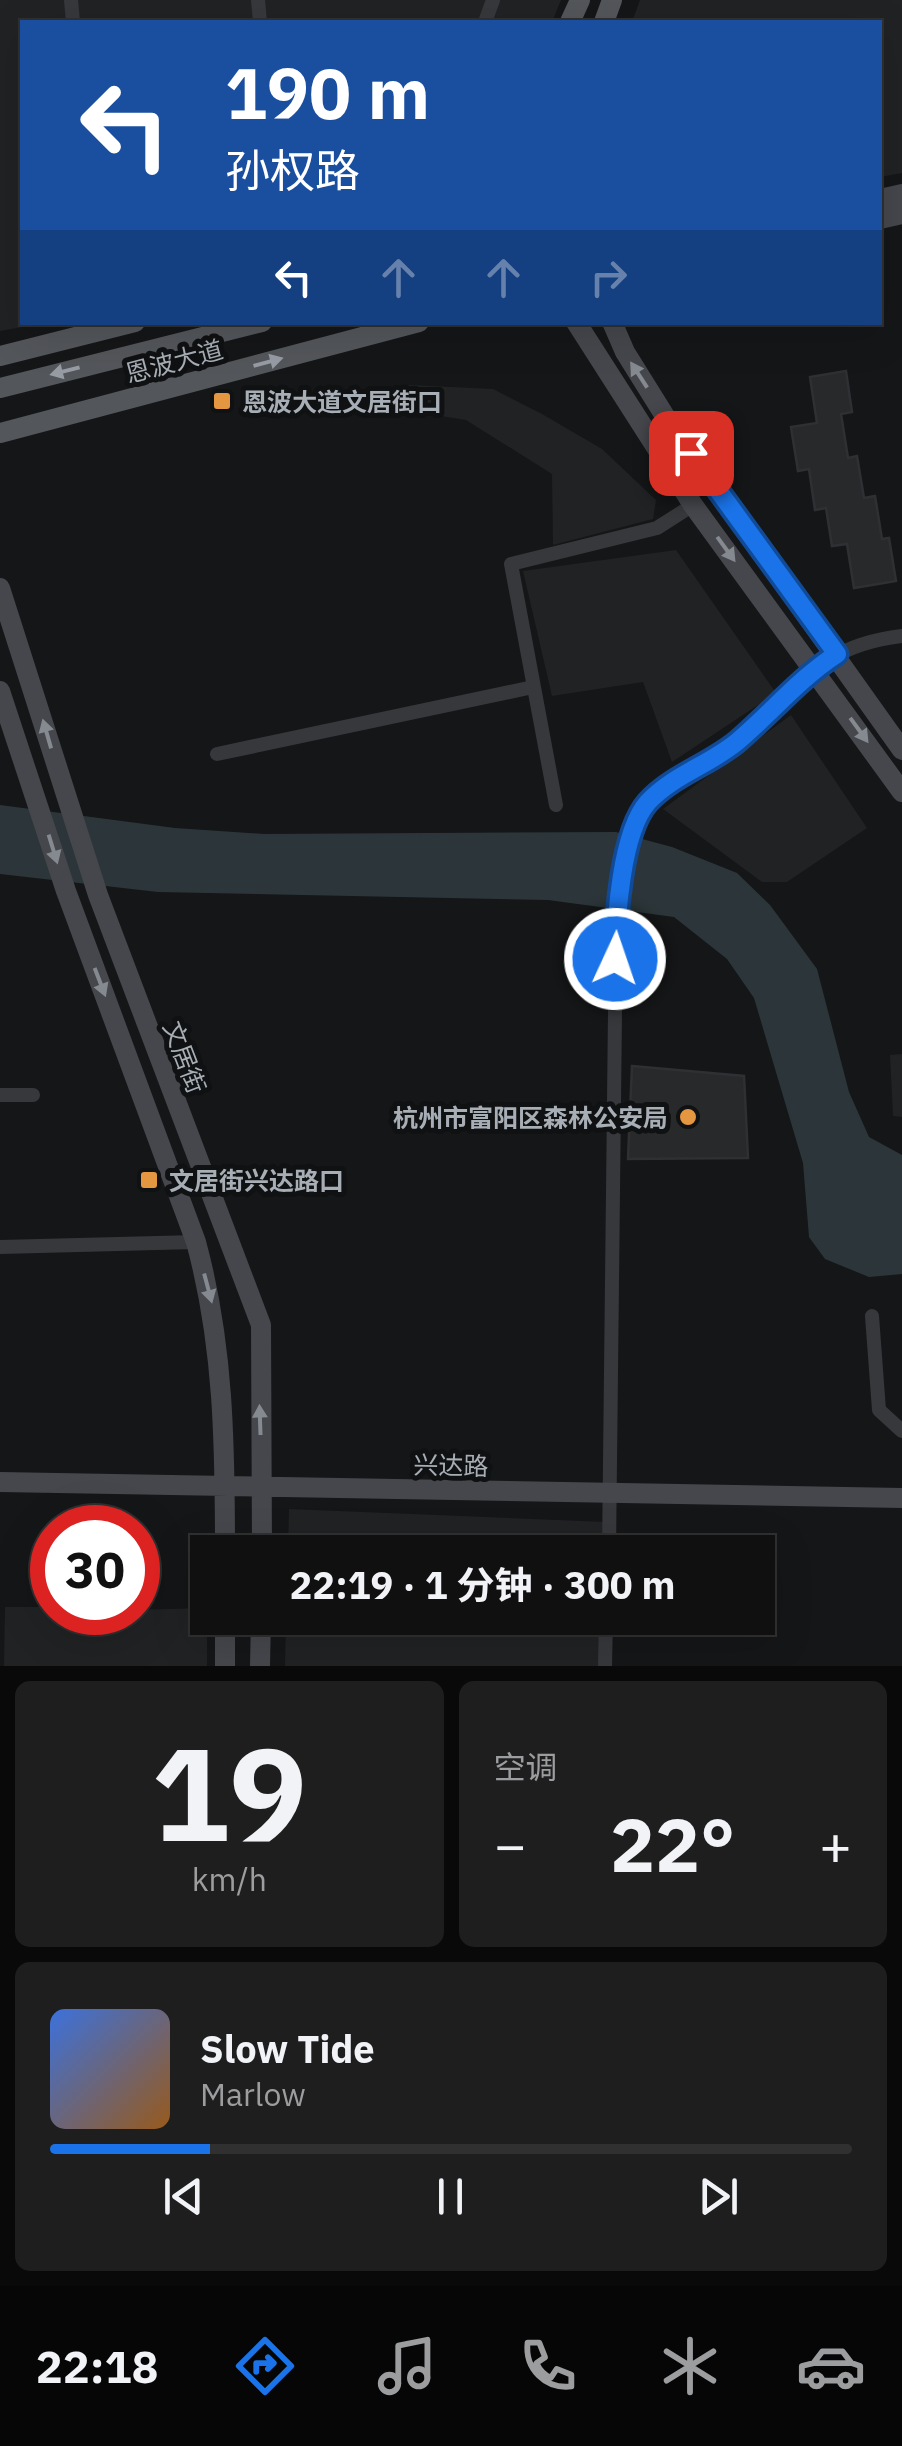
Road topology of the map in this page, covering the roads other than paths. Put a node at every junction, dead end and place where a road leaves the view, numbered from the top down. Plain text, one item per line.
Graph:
1 (250, 325) edge
2 (408, 325) edge
3 (578, 325) edge
4 (613, 325) edge
5 (94, 327) edge
6 (0, 356) edge
7 (0, 388) edge
8 (0, 433) edge
9 (694, 505) junction
10 (0, 588) edge
11 (902, 636) edge
12 (837, 654) junction
13 (814, 668) junction
14 (534, 688) junction
15 (0, 690) edge
16 (902, 750) edge
17 (217, 754) dead end
18 (902, 792) edge
19 (556, 805) dead end
20 (0, 1095) edge
21 (33, 1095) dead end
22 (196, 1242) junction
23 (0, 1247) edge
24 (872, 1316) dead end
25 (902, 1431) edge
26 (0, 1482) edge
27 (225, 1486) junction
28 (263, 1487) junction
29 (610, 1492) junction
30 (902, 1498) edge
31 (225, 1535) edge
32 (262, 1535) edge
33 (609, 1535) edge
34 (225, 1635) edge
35 (261, 1635) edge
36 (606, 1635) edge
37 (225, 1666) edge
38 (260, 1666) edge
39 (605, 1666) edge

1 -> 7 main road, 恩波大道
8 -> 2 main road, 恩波大道
3 - 9 main road
12 -> 4 main road
5 - 6 main road
9 -> 13 main road
9 - 14 street
28 -> 10 main road, 文居街
11 - 12 street
12 - 13 street
12 - 16 main road
13 -> 18 main road
13 - 29 street
14 - 17 street
14 - 19 street
15 -> 22 main road
20 - 21 street
22 - 23 street
22 -> 27 main road
24 - 25 street
26 - 27 main road, 兴达路
27 - 28 main road, 兴达路
27 - 31 main road
28 - 29 main road, 兴达路
28 - 32 main road, 文居街
29 - 30 main road, 兴达路
29 - 33 street
34 - 37 main road
35 - 38 main road
36 - 39 street

